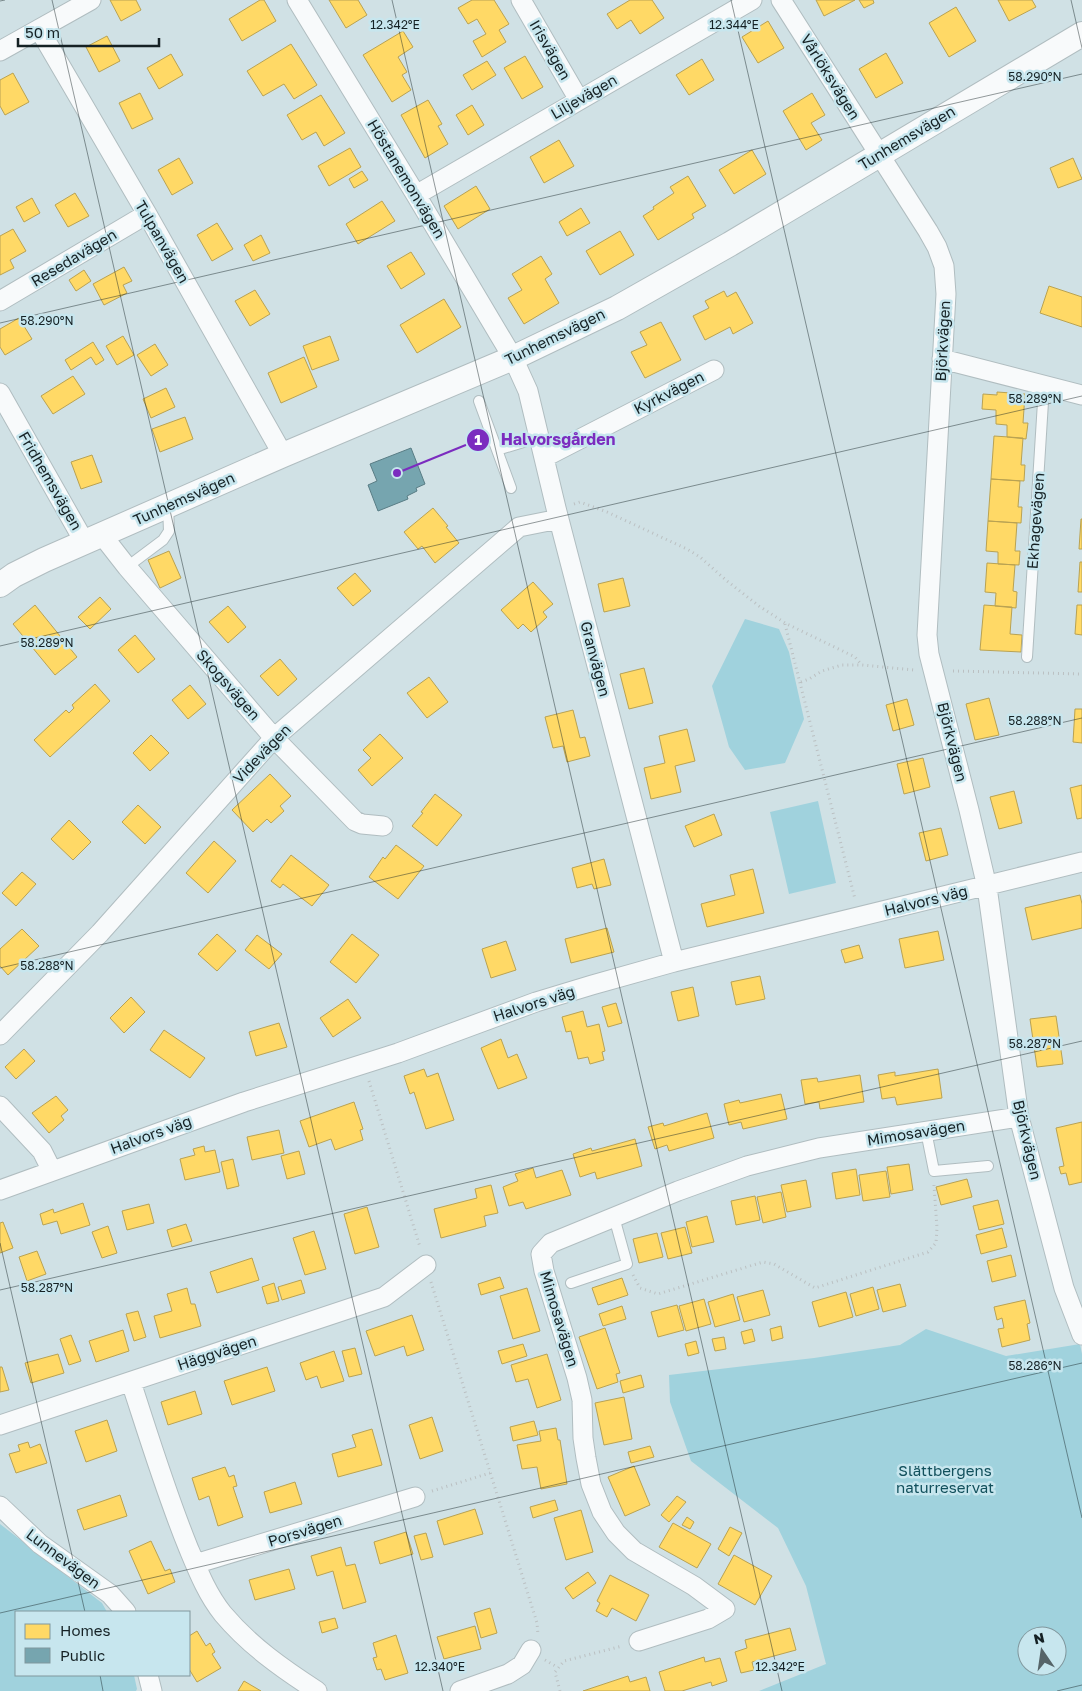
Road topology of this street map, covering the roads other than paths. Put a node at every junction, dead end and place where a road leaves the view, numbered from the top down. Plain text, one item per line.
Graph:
1 (91, 0) edge
2 (297, 0) edge
3 (521, 0) edge
4 (752, 0) edge
5 (781, 0) edge
6 (39, 29) junction
7 (1082, 34) edge
8 (0, 51) edge
9 (579, 100) junction
10 (878, 155) junction
11 (416, 195) junction
12 (147, 214) junction
13 (0, 301) edge
14 (513, 358) junction
15 (942, 360) junction
16 (714, 370) dead end
17 (1044, 386) junction
18 (0, 394) edge
19 (1082, 395) edge
20 (479, 401) dead end
21 (540, 437) junction
22 (497, 450) junction
23 (283, 455) junction
24 (545, 457) junction
25 (511, 488) dead end
26 (168, 506) junction
27 (557, 513) junction
28 (94, 539) junction
29 (127, 567) junction
30 (0, 585) edge
31 (1027, 657) dead end
32 (274, 738) junction
33 (383, 826) dead end
34 (1082, 862) edge
35 (987, 887) junction
36 (674, 962) junction
37 (0, 1034) edge
38 (0, 1106) edge
39 (1019, 1117) junction
40 (926, 1131) junction
41 (988, 1166) dead end
42 (52, 1171) junction
43 (0, 1190) edge
44 (614, 1217) junction
45 (426, 1265) road end
46 (571, 1283) dead end
47 (1082, 1335) edge
48 (131, 1382) junction
49 (0, 1425) edge
50 (415, 1497) road end
51 (0, 1506) edge
52 (195, 1564) junction
53 (125, 1611) edge
54 (639, 1641) road end
55 (531, 1650) road end
56 (148, 1676) edge
57 (152, 1691) edge
58 (317, 1691) edge
59 (460, 1691) edge

1 - 6 street
2 - 11 street, Höstanemonvägen
3 - 9 street, Irisvägen
4 - 9 street, Liljevägen
5 - 10 street, Vårlöksvägen
6 - 8 street
6 - 12 street, Tulpanvägen
7 - 10 street, Tunhemsvägen
9 - 11 street, Liljevägen
10 - 14 street, Tunhemsvägen
10 - 15 street, Björkvägen
11 - 14 street, Höstanemonvägen
12 - 13 street, Resedavägen
12 - 23 street, Tulpanvägen
14 - 21 street, Granvägen
14 - 23 street, Tunhemsvägen
15 - 17 street
15 - 35 street, Björkvägen
16 - 24 street, Kyrkvägen
17 - 19 street
17 - 31 lane, Ekhagevägen
18 - 28 street, Fridhemsvägen
20 - 22 lane
21 - 22 lane
21 - 24 street, Granvägen
22 - 25 lane
23 - 26 street, Tunhemsvägen
24 - 27 street, Granvägen
26 - 28 street, Tunhemsvägen
26 - 29 lane
27 - 32 street, Videvägen
27 - 36 street, Granvägen
28 - 29 street, Skogsvägen
28 - 30 street, Tunhemsvägen
29 - 32 street, Skogsvägen
32 - 33 street, Skogsvägen
32 - 37 street, Videvägen
34 - 35 street, Halvors väg
35 - 36 street, Halvors väg
35 - 39 street, Björkvägen
36 - 42 street, Halvors väg
38 - 42 street
39 - 40 street, Mimosavägen
39 - 47 street, Björkvägen
40 - 41 lane
40 - 44 street, Mimosavägen
42 - 43 street, Halvors väg
44 - 46 lane
44 - 54 street, Mimosavägen
45 - 48 street, Häggvägen
48 - 49 street, Häggvägen
48 - 52 street
50 - 52 street, Porsvägen
51 - 53 street, Lunnevägen
52 - 58 street
55 - 59 street
56 - 57 street

